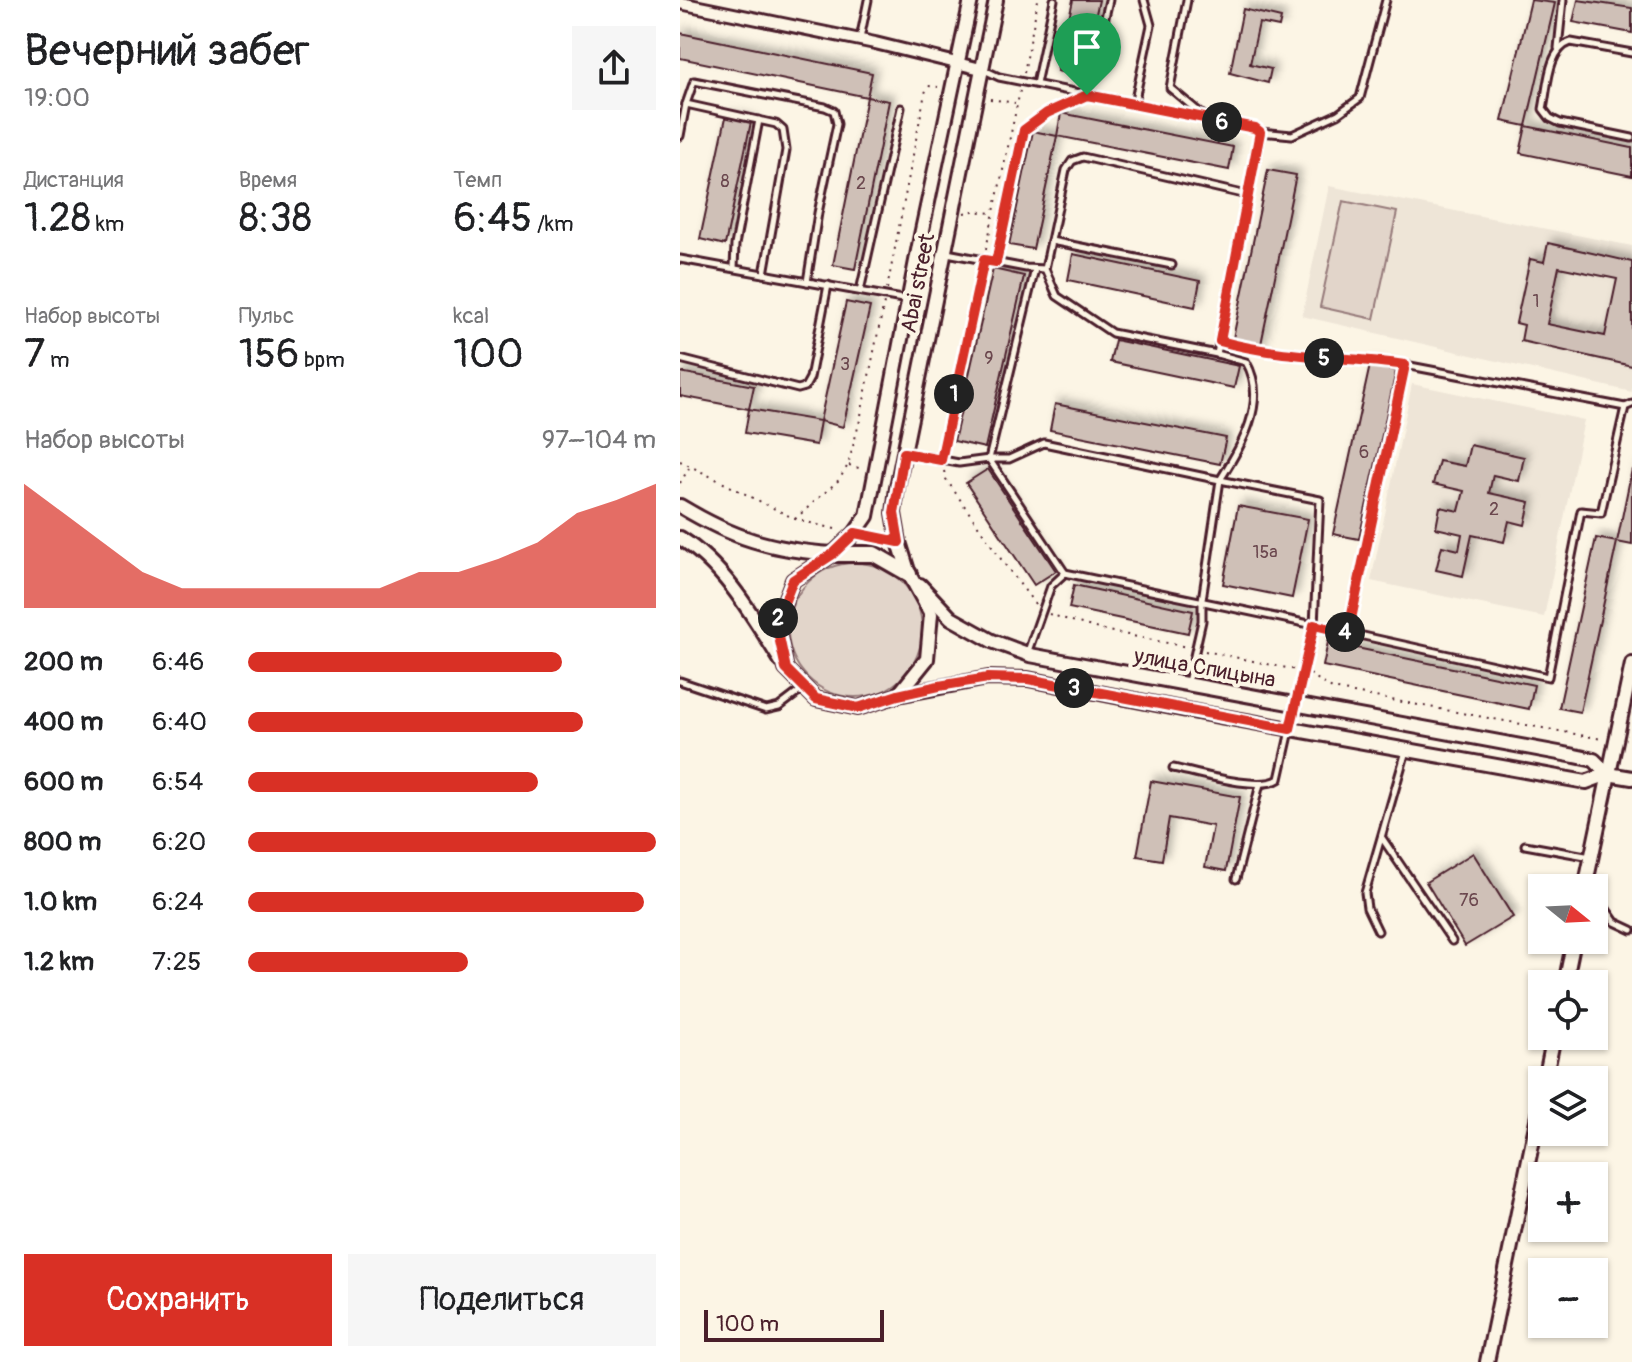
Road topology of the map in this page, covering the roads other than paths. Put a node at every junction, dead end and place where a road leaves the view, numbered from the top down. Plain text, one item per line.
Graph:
1 (868, 0) edge
2 (971, 0) edge
3 (996, 0) edge
4 (1054, 0) edge
5 (1109, 0) edge
6 (1144, 0) edge
7 (1187, 0) edge
8 (1386, 0) edge
9 (1563, 0) edge
10 (682, 2) edge
11 (860, 40) junction
12 (1558, 49) junction
13 (1632, 53) edge
14 (957, 61) junction
15 (981, 69) junction
16 (1036, 84) junction
17 (1087, 95) junction
18 (686, 104) junction
19 (1134, 104) junction
20 (901, 108) dead end
21 (1206, 119) junction
22 (759, 120) junction
23 (1260, 132) junction
24 (680, 136) edge
25 (1632, 138) edge
26 (1247, 195) junction
27 (1051, 241) junction
28 (944, 252) junction
29 (680, 259) edge
30 (996, 262) junction
31 (1172, 265) dead end
32 (734, 268) junction
33 (1035, 269) junction
34 (1045, 269) junction
35 (764, 274) junction
36 (807, 282) junction
37 (828, 285) junction
38 (860, 291) junction
39 (909, 300) junction
40 (1217, 354) junction
41 (680, 359) edge
42 (1629, 406) edge
43 (904, 453) junction
44 (989, 459) junction
45 (1220, 480) junction
46 (680, 506) edge
47 (680, 538) edge
48 (833, 554) junction
49 (1065, 573) junction
50 (909, 574) junction
51 (1202, 600) junction
52 (1314, 625) junction
53 (1348, 633) junction
54 (1027, 654) junction
55 (1632, 664) edge
56 (786, 669) junction
57 (680, 681) edge
58 (1187, 684) junction
59 (805, 688) junction
60 (898, 695) junction
61 (1295, 703) junction
62 (1290, 729) junction
63 (1406, 750) junction
64 (1173, 768) dead end
65 (1608, 774) junction
66 (1632, 778) edge
67 (1260, 784) junction
68 (1381, 837) junction
69 (1525, 845) dead end
70 (1592, 857) junction
71 (1590, 874) edge
72 (1236, 879) dead end
73 (1608, 913) edge
74 (1632, 930) edge
75 (1378, 931) dead end
76 (1452, 941) dead end
77 (1532, 1146) edge
78 (1487, 1362) edge

1 - 11 lane
2 - 14 street, Abai street
3 - 15 street, Abai street
4 - 16 lane
5 - 17 lane
6 - 19 lane
7 - 21 lane
8 - 23 lane
9 - 12 lane
10 - 11 street
11 - 14 street
12 - 13 lane
12 - 25 lane
14 - 15 street
14 - 39 street, Abai street
15 - 16 lane
15 - 28 street, Abai street
16 - 17 lane
17 - 19 lane
17 - 30 lane
18 - 22 lane
18 - 24 lane
18 - 36 lane
19 - 21 lane
20 - 38 lane
21 - 23 lane
22 - 32 lane
22 - 35 lane
23 - 26 lane
26 - 27 lane
26 - 40 lane
27 - 31 lane
27 - 34 lane
28 - 30 lane
28 - 43 street, Abai street
29 - 32 lane
30 - 33 lane
32 - 35 lane
33 - 34 lane
33 - 44 lane
34 - 40 lane
35 - 36 lane
36 - 37 lane
37 - 38 lane
37 - 41 lane
38 - 39 lane
39 - 48 street, Abai street
40 - 45 lane
42 - 53 lane
42 - 53 lane
43 - 44 lane
43 - 50 street, Abai street
44 - 45 lane
44 - 49 lane
45 - 51 lane
45 - 52 lane
46 - 48 street
47 - 56 street
48 - 50 main road
48 - 56 street
49 - 51 lane
49 - 54 lane
50 - 54 street, улица Спицына
50 - 60 street
51 - 52 lane
51 - 58 lane
52 - 53 lane
52 - 61 lane
54 - 58 street, улица Спицына
55 - 65 street
56 - 59 street
57 - 59 lane
58 - 61 street, улица Спицына
59 - 60 street
60 - 62 street, улица Спицына
61 - 62 lane
61 - 65 street, улица Спицына
62 - 63 street, улица Спицына
62 - 67 lane
63 - 65 street, улица Спицына
63 - 68 lane
64 - 67 lane
65 - 66 street, улица Спицына
65 - 70 street
67 - 72 lane
68 - 75 lane
68 - 76 lane
69 - 70 lane
70 - 71 street
73 - 74 lane
77 - 78 street

